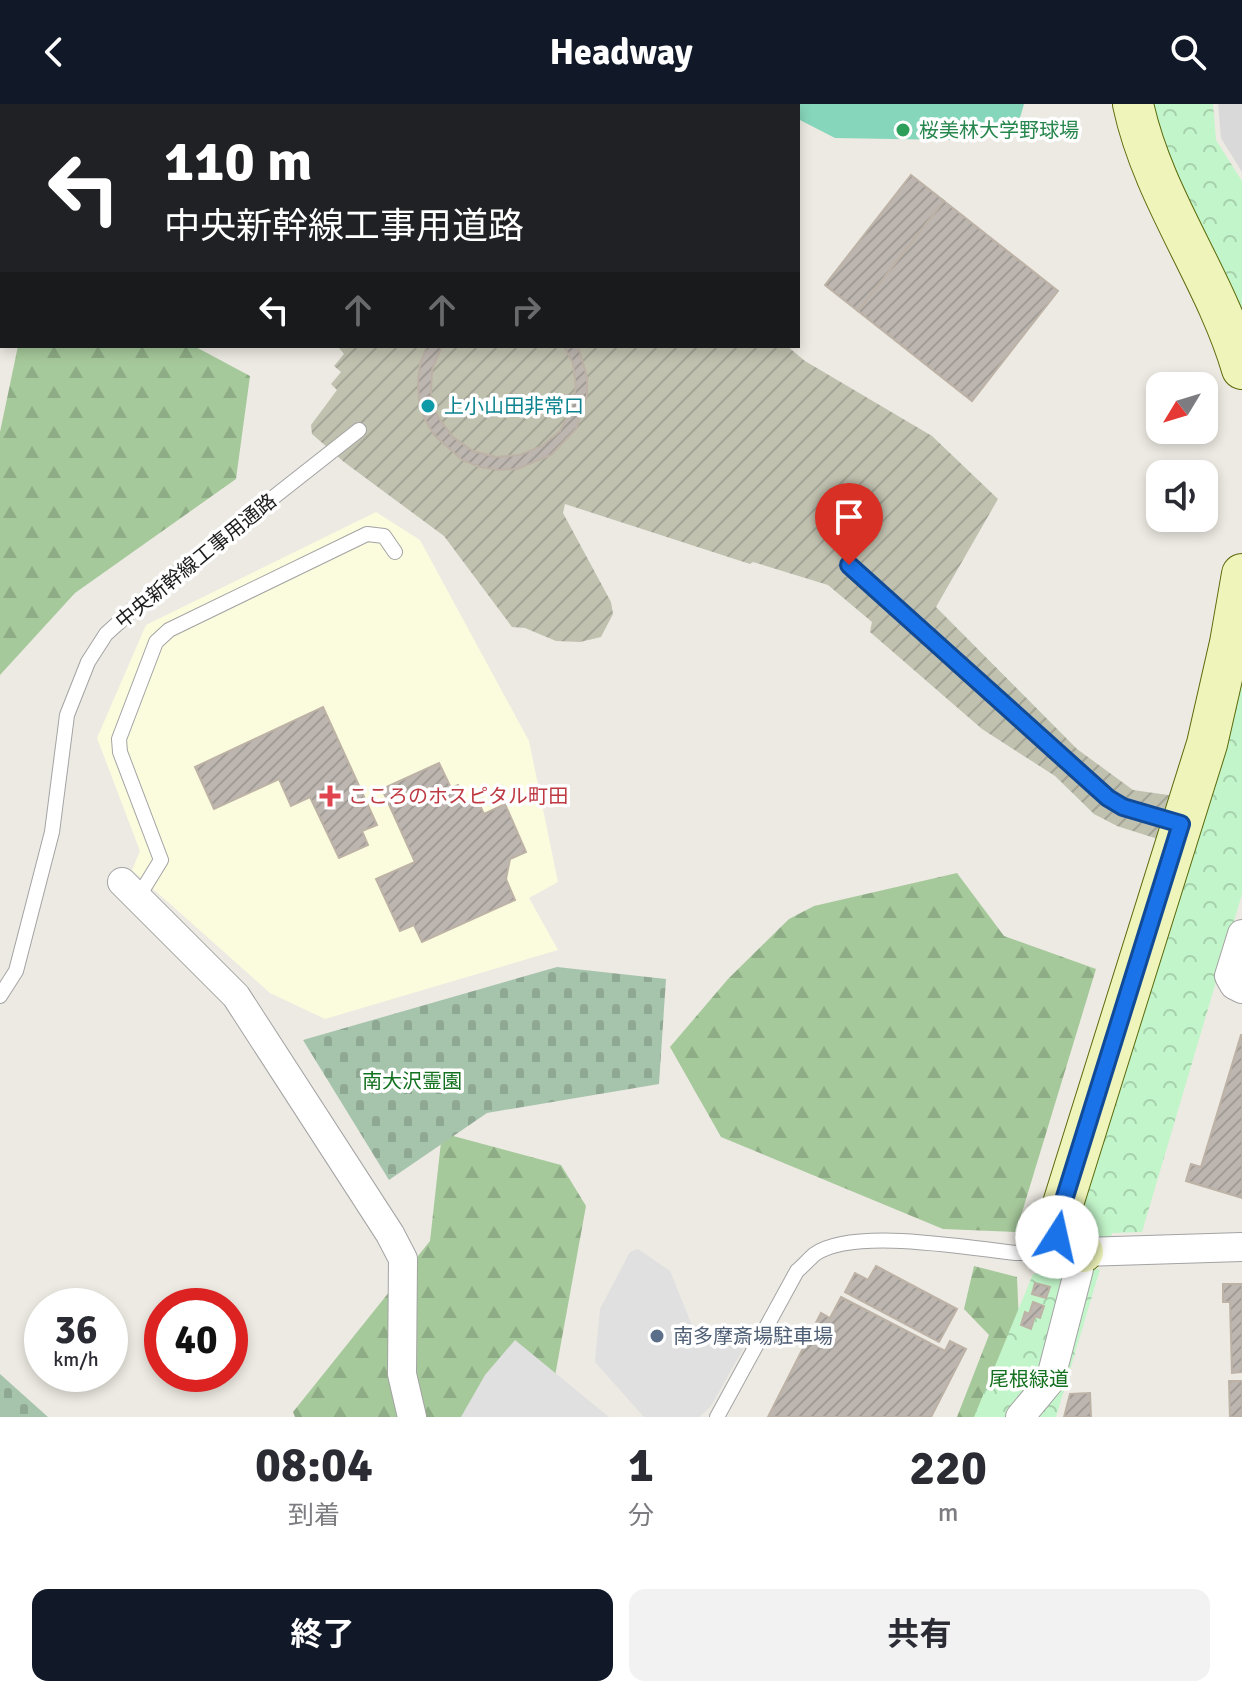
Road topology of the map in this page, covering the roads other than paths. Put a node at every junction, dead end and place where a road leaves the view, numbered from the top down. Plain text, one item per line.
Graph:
1 (1133, 104) edge
2 (1242, 369) edge
3 (359, 430) dead end
4 (395, 552) dead end
5 (849, 565) dead end
6 (1240, 598) edge
7 (1181, 824) junction
8 (129, 891) joint
9 (1242, 934) edge
10 (1242, 989) edge
11 (0, 996) edge
12 (1242, 1247) edge
13 (1074, 1255) junction
14 (412, 1417) edge
15 (717, 1417) edge
16 (1020, 1417) edge

1 - 2 street
3 - 11 lane, 中央新幹線工事用通路
4 - 8 lane
5 - 7 lane
6 - 7 street
7 - 13 street
8 - 14 street
9 - 10 street
12 - 13 street
13 - 15 lane
13 - 16 street

